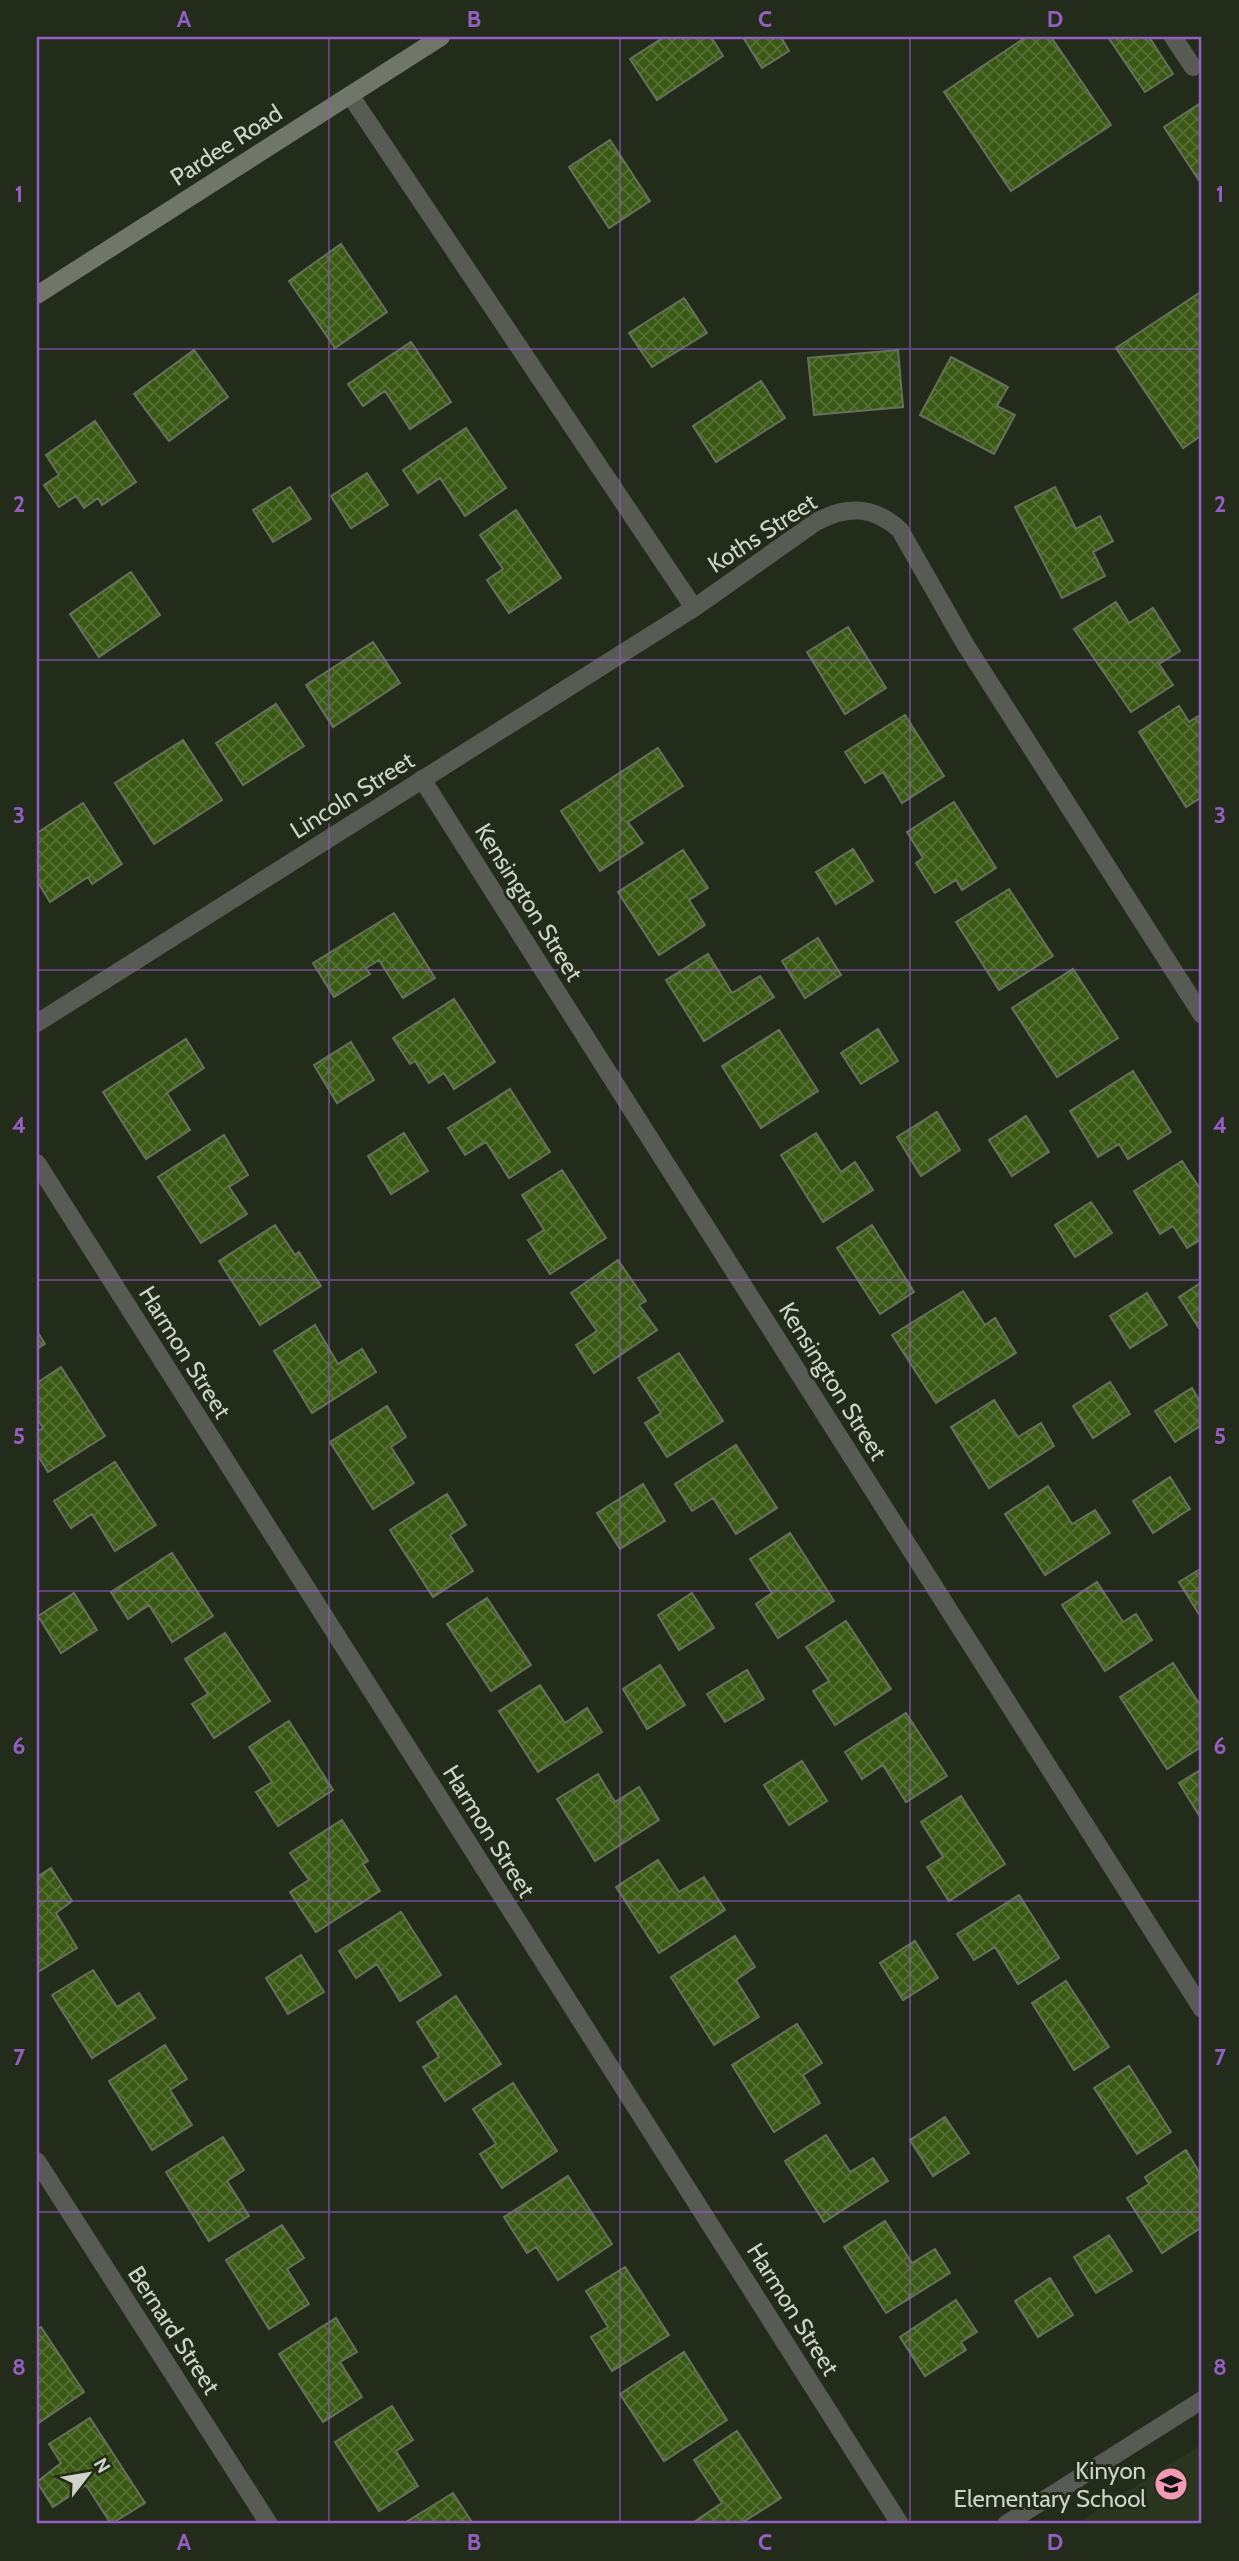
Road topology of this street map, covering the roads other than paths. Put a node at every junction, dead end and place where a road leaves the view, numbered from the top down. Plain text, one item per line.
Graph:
1 (442, 37) edge
2 (1173, 37) edge
3 (1193, 67) dead end
4 (350, 95) junction
5 (37, 295) edge
6 (694, 608) junction
7 (422, 779) junction
8 (1202, 1015) edge
9 (37, 1023) edge
10 (37, 1163) edge
11 (1202, 2009) edge
12 (37, 2161) edge
13 (1202, 2400) edge
14 (269, 2524) edge
15 (900, 2524) edge
16 (1006, 2524) edge

1 - 4 main road, Pardee Road
2 - 3 street
4 - 5 main road, Pardee Road
4 - 6 street, Koths Street
6 - 7 street, Lincoln Street
6 - 8 street, Koths Street
7 - 9 street, Lincoln Street
7 - 11 street, Kensington Street
10 - 15 street, Harmon Street
12 - 14 street, Bernard Street
13 - 16 street

